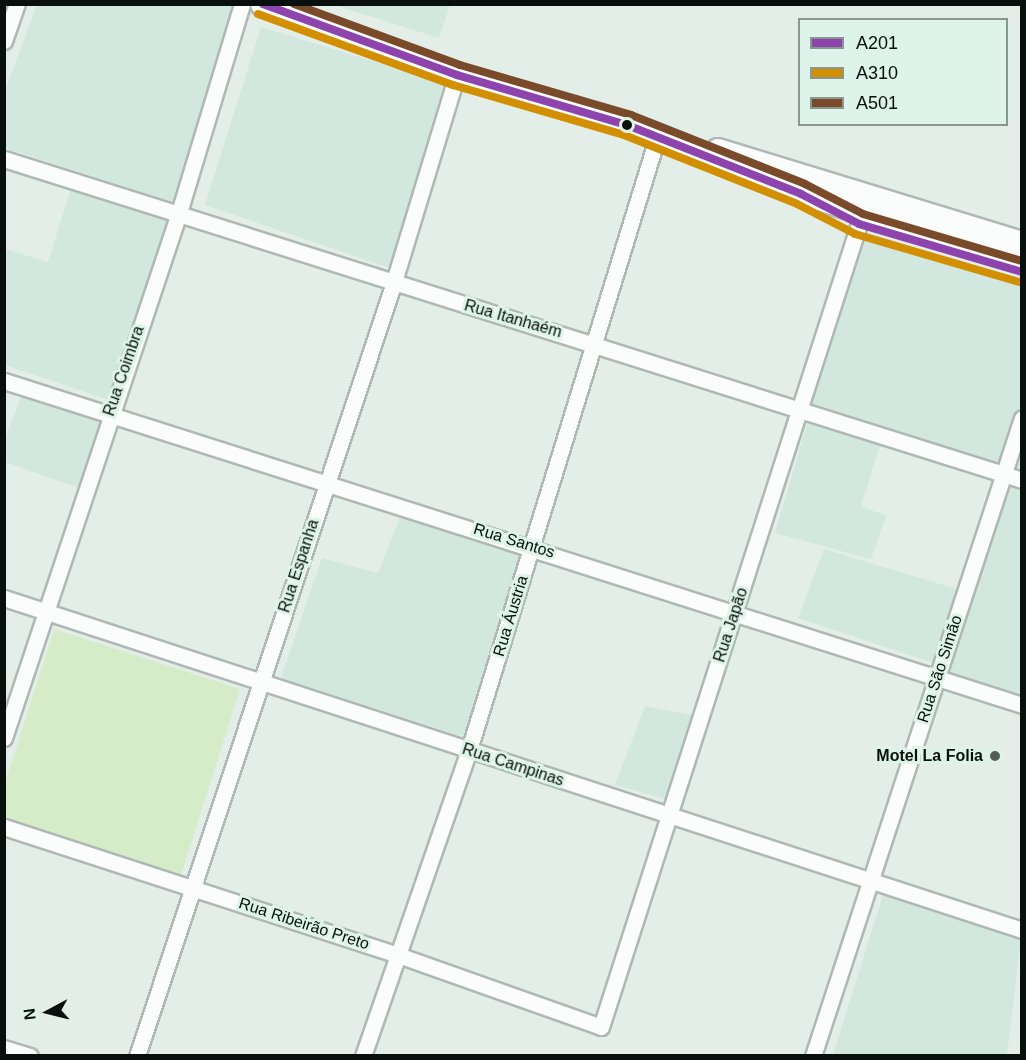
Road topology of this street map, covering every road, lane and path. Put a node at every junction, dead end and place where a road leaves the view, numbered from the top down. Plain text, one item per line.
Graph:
1 (16, 4) edge
2 (242, 4) edge
3 (262, 4) edge
4 (4, 41) edge
5 (457, 75) junction
6 (665, 140) junction
7 (4, 159) edge
8 (804, 185) junction
9 (178, 216) junction
10 (923, 221) junction
11 (860, 224) junction
12 (1022, 233) edge
13 (1022, 243) edge
14 (1022, 259) edge
15 (1022, 272) edge
16 (393, 285) junction
17 (594, 342) junction
18 (4, 381) edge
19 (797, 407) junction
20 (109, 416) junction
21 (1022, 418) edge
22 (1003, 474) junction
23 (1022, 480) edge
24 (326, 484) junction
25 (532, 547) junction
26 (4, 598) edge
27 (736, 611) junction
28 (46, 612) junction
29 (938, 677) junction
30 (261, 682) junction
31 (1022, 705) edge
32 (4, 738) edge
33 (469, 750) junction
34 (669, 815) junction
35 (4, 827) edge
36 (869, 881) junction
37 (193, 887) junction
38 (1022, 930) edge
39 (398, 955) junction
40 (601, 1027) joint
41 (4, 1048) edge
42 (30, 1056) edge
43 (137, 1056) edge
44 (363, 1056) edge
45 (813, 1056) edge

1 - 4 street
2 - 9 street, Rua Coimbra
3 - 5 main road
5 - 6 main road
5 - 16 street, Rua Espanha
6 - 8 main road
6 - 17 street, Rua Áustria
7 - 9 street, Rua Itanhaém
8 - 10 main road
8 - 11 main road
8 - 12 main road
9 - 16 street, Rua Itanhaém
9 - 20 street, Rua Coimbra
10 - 13 main road
10 - 14 main road
11 - 15 main road
11 - 19 street, Rua Japão
16 - 17 street, Rua Itanhaém
16 - 24 street, Rua Espanha
17 - 19 street, Rua Itanhaém
17 - 25 street, Rua Áustria
18 - 20 street, Rua Santos
19 - 22 street, Rua Itanhaém
19 - 27 street, Rua Japão
20 - 24 street, Rua Santos
20 - 28 street, Rua Coimbra
21 - 22 street, Rua São Simão
22 - 23 street, Rua Itanhaém
22 - 29 street, Rua São Simão
24 - 25 street, Rua Santos
24 - 30 street, Rua Espanha
25 - 27 street, Rua Santos
25 - 33 street, Rua Áustria
26 - 28 street, Rua Campinas
27 - 29 street, Rua Santos
27 - 34 street, Rua Japão
28 - 30 street, Rua Campinas
28 - 32 street, Rua Coimbra
29 - 31 street, Rua Santos
29 - 36 street, Rua São Simão
30 - 33 street, Rua Campinas
30 - 37 street, Rua Espanha
33 - 34 street, Rua Campinas
33 - 39 street, Rua Áustria
34 - 36 street, Rua Campinas
34 - 40 street, Rua Japão
35 - 37 street, Rua Ribeirão Preto
36 - 38 street, Rua Campinas
36 - 45 street, Rua São Simão
37 - 39 street, Rua Ribeirão Preto
37 - 43 street, Rua Espanha
39 - 40 street, Rua Ribeirão Preto
39 - 44 street, Rua Áustria
41 - 42 street

